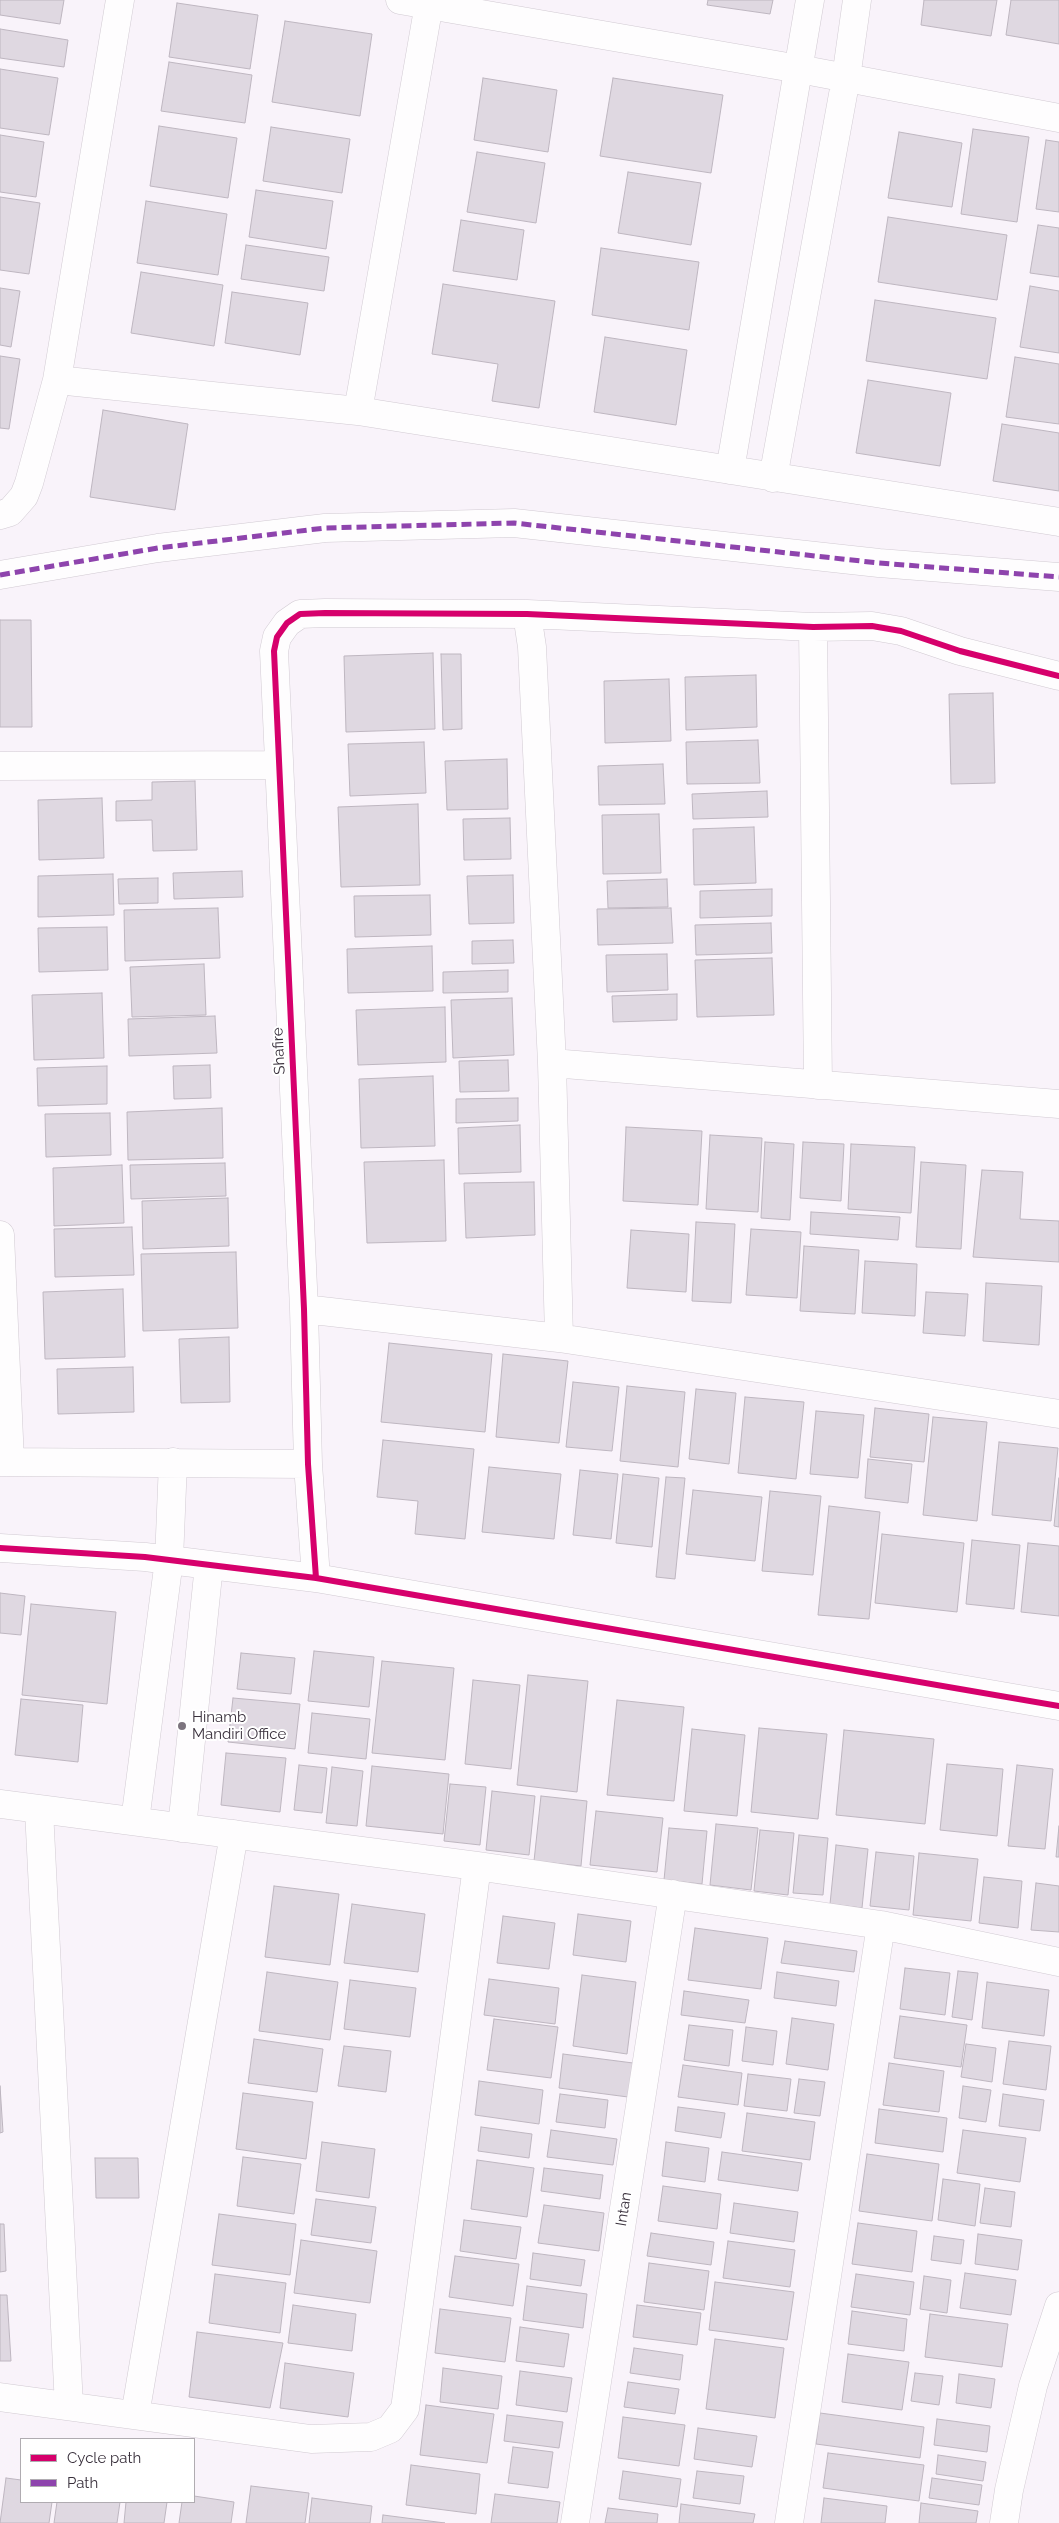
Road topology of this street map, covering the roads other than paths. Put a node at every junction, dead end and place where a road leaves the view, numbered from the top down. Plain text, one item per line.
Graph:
1 (120, 0) edge
2 (400, 0) edge
3 (810, 0) edge
4 (857, 0) edge
5 (429, 4) junction
6 (799, 69) junction
7 (846, 78) junction
8 (1059, 118) edge
9 (57, 380) junction
10 (358, 411) junction
11 (730, 470) junction
12 (773, 478) junction
13 (0, 515) edge
14 (1059, 522) edge
15 (0, 575) edge
16 (1059, 577) edge
17 (527, 614) junction
18 (813, 627) junction
19 (1059, 676) edge
20 (278, 765) junction
21 (0, 766) edge
22 (552, 1064) junction
23 (818, 1085) junction
24 (1059, 1104) edge
25 (0, 1235) edge
26 (304, 1309) junction
27 (559, 1338) junction
28 (1059, 1414) edge
29 (5, 1462) edge
30 (173, 1462) junction
31 (308, 1464) junction
32 (0, 1548) edge
33 (169, 1560) junction
34 (209, 1565) junction
35 (316, 1578) junction
36 (1059, 1706) edge
37 (0, 1804) edge
38 (40, 1810) junction
39 (135, 1821) junction
40 (182, 1828) junction
41 (234, 1834) junction
42 (477, 1866) junction
43 (673, 1894) junction
44 (881, 1924) junction
45 (1059, 1962) edge
46 (1059, 2306) edge
47 (0, 2397) edge
48 (68, 2406) junction
49 (135, 2415) junction
50 (575, 2523) edge
51 (789, 2523) edge
52 (1004, 2523) edge

1 - 9 street
2 - 5 street
3 - 6 street
4 - 7 street
5 - 6 street
5 - 10 street
6 - 7 street
6 - 11 street
7 - 8 street
7 - 12 street
9 - 10 street
9 - 13 street
10 - 11 street
11 - 12 street
12 - 14 street
15 - 16 street
17 - 18 street
17 - 20 street, Shafire
17 - 22 street
18 - 19 street
18 - 23 street
20 - 21 street
20 - 26 street, Shafire
22 - 23 street
22 - 27 street
23 - 24 street
25 - 29 street
26 - 27 street
26 - 31 street, Shafire
27 - 28 street
29 - 30 street
30 - 31 street
30 - 33 street
31 - 35 street, Shafire
32 - 33 street
33 - 34 street
33 - 39 street
34 - 35 street
34 - 40 street
35 - 36 street
37 - 38 street
38 - 39 street
38 - 48 street
39 - 40 street
40 - 41 street
41 - 42 street
41 - 49 street
42 - 43 street
42 - 49 street
43 - 44 street
43 - 50 street, Intan
44 - 45 street
44 - 51 street
46 - 52 street
47 - 48 street
48 - 49 street

